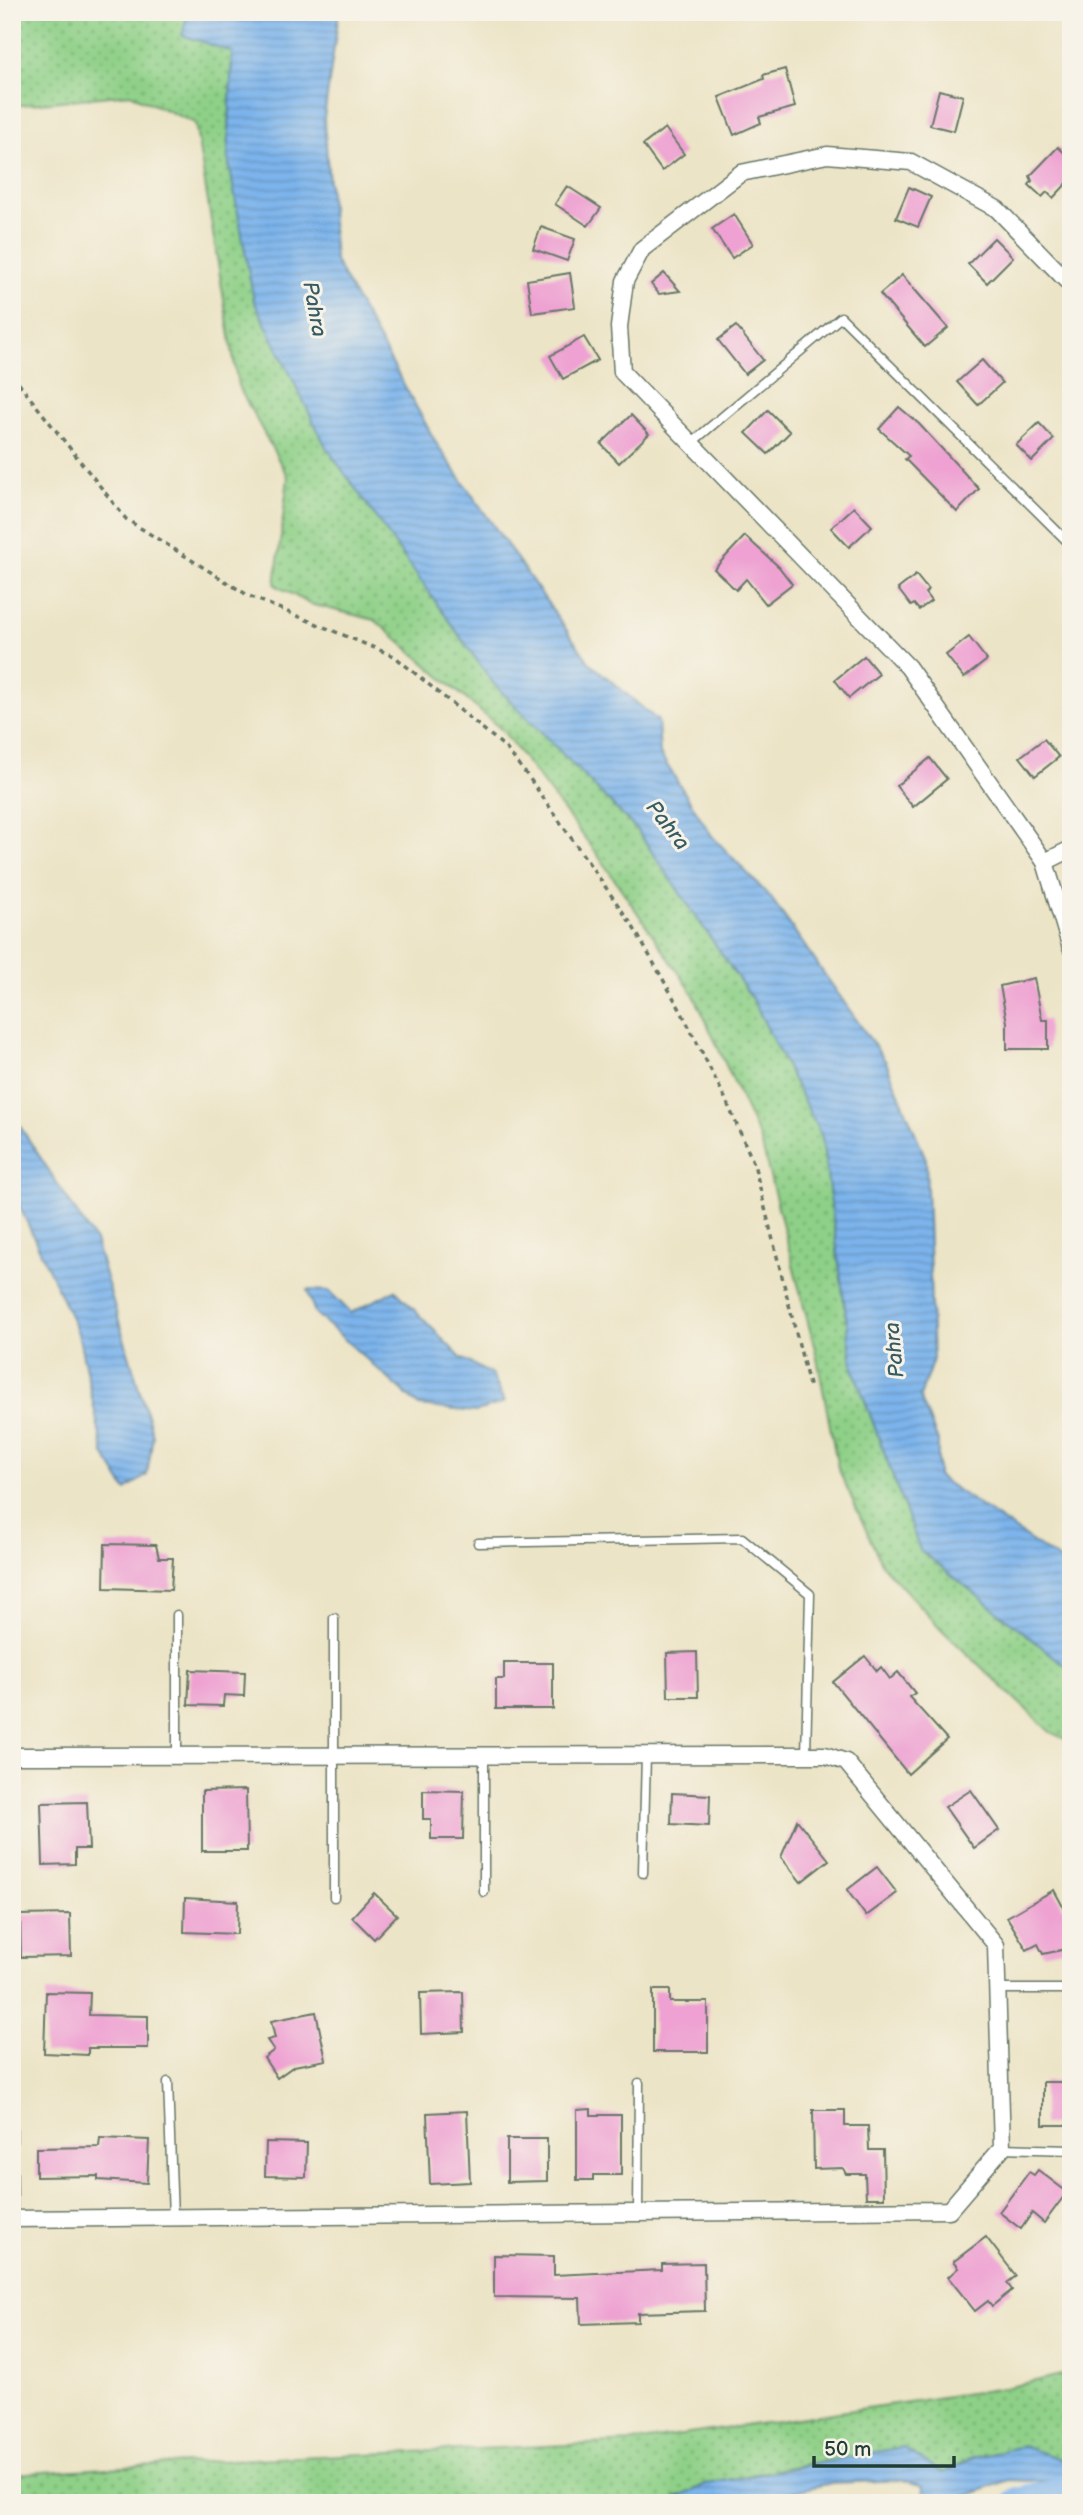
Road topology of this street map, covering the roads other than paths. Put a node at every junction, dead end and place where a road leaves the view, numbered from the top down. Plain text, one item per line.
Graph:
1 (1071, 285) edge
2 (690, 444) junction
3 (1071, 545) edge
4 (1071, 849) edge
5 (1045, 862) junction
6 (1071, 948) edge
7 (478, 1543) dead end
8 (177, 1615) dead end
9 (334, 1618) dead end
10 (484, 1755) junction
11 (646, 1755) junction
12 (806, 1755) junction
13 (12, 1756) edge
14 (177, 1756) junction
15 (332, 1757) junction
16 (643, 1873) dead end
17 (484, 1892) dead end
18 (334, 1897) dead end
19 (997, 1989) junction
20 (1071, 1989) edge
21 (168, 2082) dead end
22 (639, 2083) dead end
23 (12, 2115) edge
24 (1002, 2148) junction
25 (1071, 2150) edge
26 (638, 2213) junction
27 (173, 2218) junction
28 (13, 2219) edge

1 - 2 street
2 - 3 lane
2 - 5 street
4 - 5 street
5 - 6 street
7 - 12 lane
8 - 14 lane
9 - 15 lane
10 - 11 street
10 - 15 street
10 - 17 lane
11 - 12 street
11 - 16 lane
12 - 19 street
13 - 14 street
14 - 15 street
15 - 18 lane
19 - 20 lane
19 - 24 street
21 - 27 lane
22 - 26 lane
23 - 28 lane
24 - 25 lane
24 - 26 street
26 - 27 street
27 - 28 street

